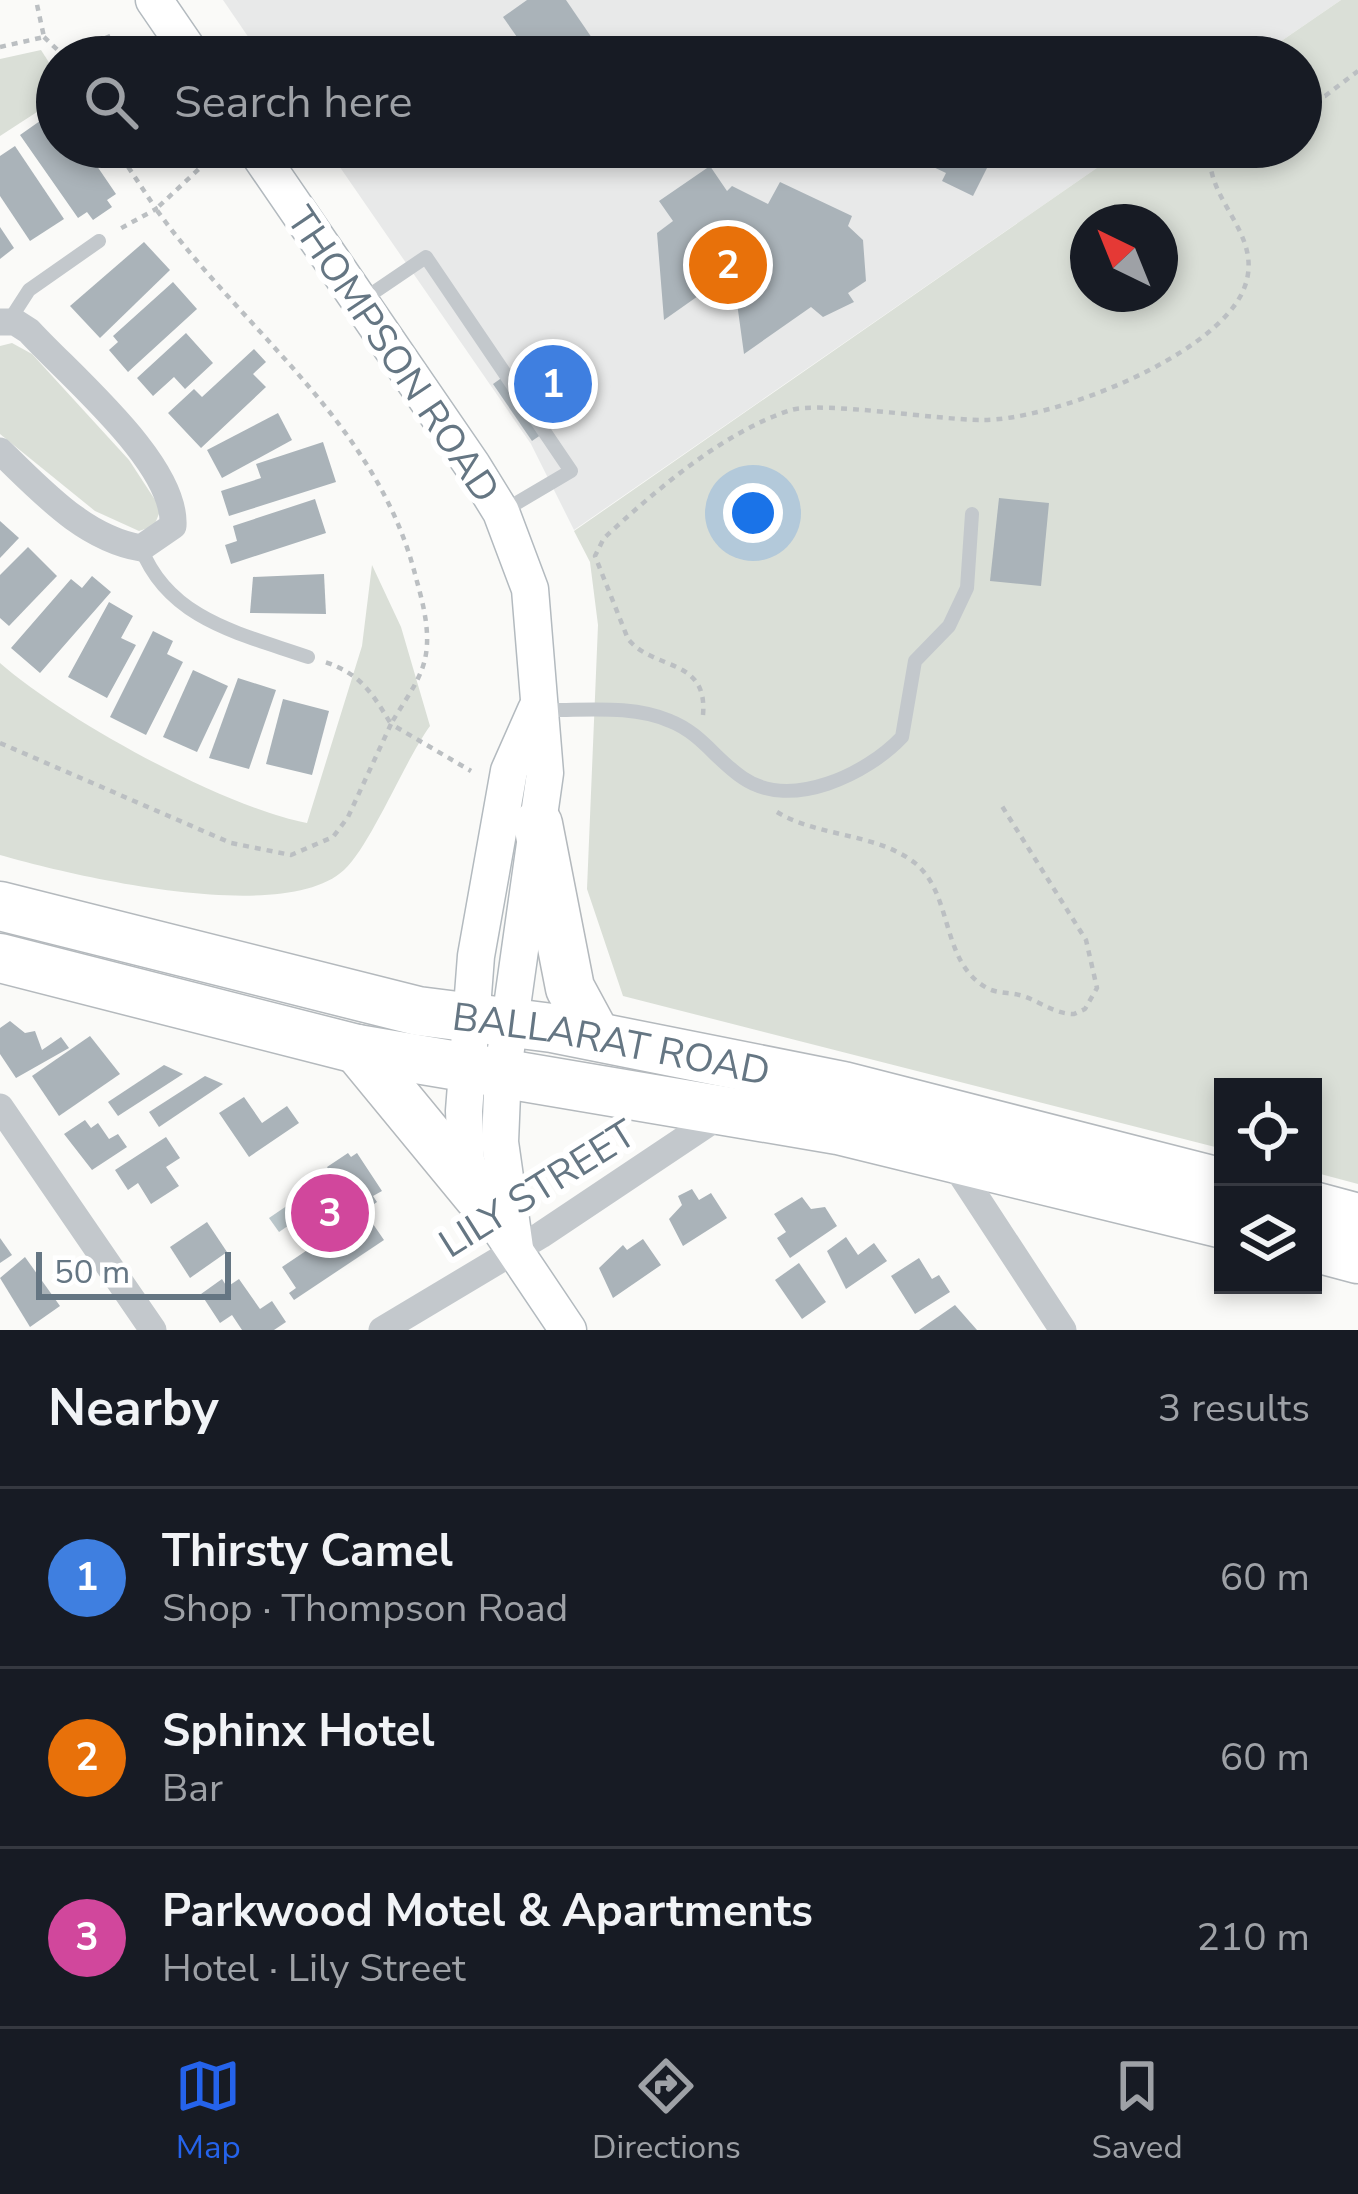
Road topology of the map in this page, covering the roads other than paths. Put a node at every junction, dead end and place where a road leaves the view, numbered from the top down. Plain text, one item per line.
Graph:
1 (154, 0) edge
2 (179, 36) edge
3 (268, 168) edge
4 (100, 241) road end
5 (360, 302) junction
6 (4, 322) edge
7 (0, 452) edge
8 (501, 512) junction
9 (972, 514) dead end
10 (141, 548) junction
11 (308, 657) road end
12 (536, 710) junction
13 (538, 824) junction
14 (0, 906) edge
15 (0, 958) edge
16 (489, 1020) junction
17 (596, 1036) junction
18 (357, 1049) junction
19 (486, 1068) junction
20 (0, 1107) edge
21 (731, 1108) junction
22 (951, 1159) junction
23 (1214, 1181) edge
24 (478, 1196) junction
25 (1322, 1208) edge
26 (1358, 1218) edge
27 (1214, 1222) edge
28 (515, 1248) junction
29 (1322, 1249) edge
30 (1358, 1259) edge
31 (153, 1330) edge
32 (382, 1330) edge
33 (568, 1330) edge
34 (1063, 1330) edge

1 - 2 main road
3 - 5 main road, THOMPSON ROAD
4 - 6 lane
5 - 8 main road, THOMPSON ROAD
5 - 8 lane
6 - 10 street
7 - 10 street
8 - 12 main road, THOMPSON ROAD
9 - 12 lane
10 - 11 lane
12 - 13 main road, THOMPSON ROAD
12 - 16 main road, THOMPSON ROAD
13 - 16 main road, THOMPSON ROAD
13 - 17 highway
14 - 16 highway, BALLARAT ROAD
15 - 18 highway, BALLARAT ROAD
16 - 17 highway, BALLARAT ROAD
16 - 19 main road
17 - 23 highway, BALLARAT ROAD
18 - 19 highway, BALLARAT ROAD
18 - 24 highway
19 - 21 highway, BALLARAT ROAD
19 - 24 main road
19 - 28 main road
20 - 31 street
21 - 22 highway, BALLARAT ROAD
21 - 28 street, LILY STREET
22 - 27 highway, BALLARAT ROAD
22 - 34 street
24 - 28 main road
25 - 26 highway
28 - 32 street, LILY STREET
28 - 33 main road
29 - 30 highway

